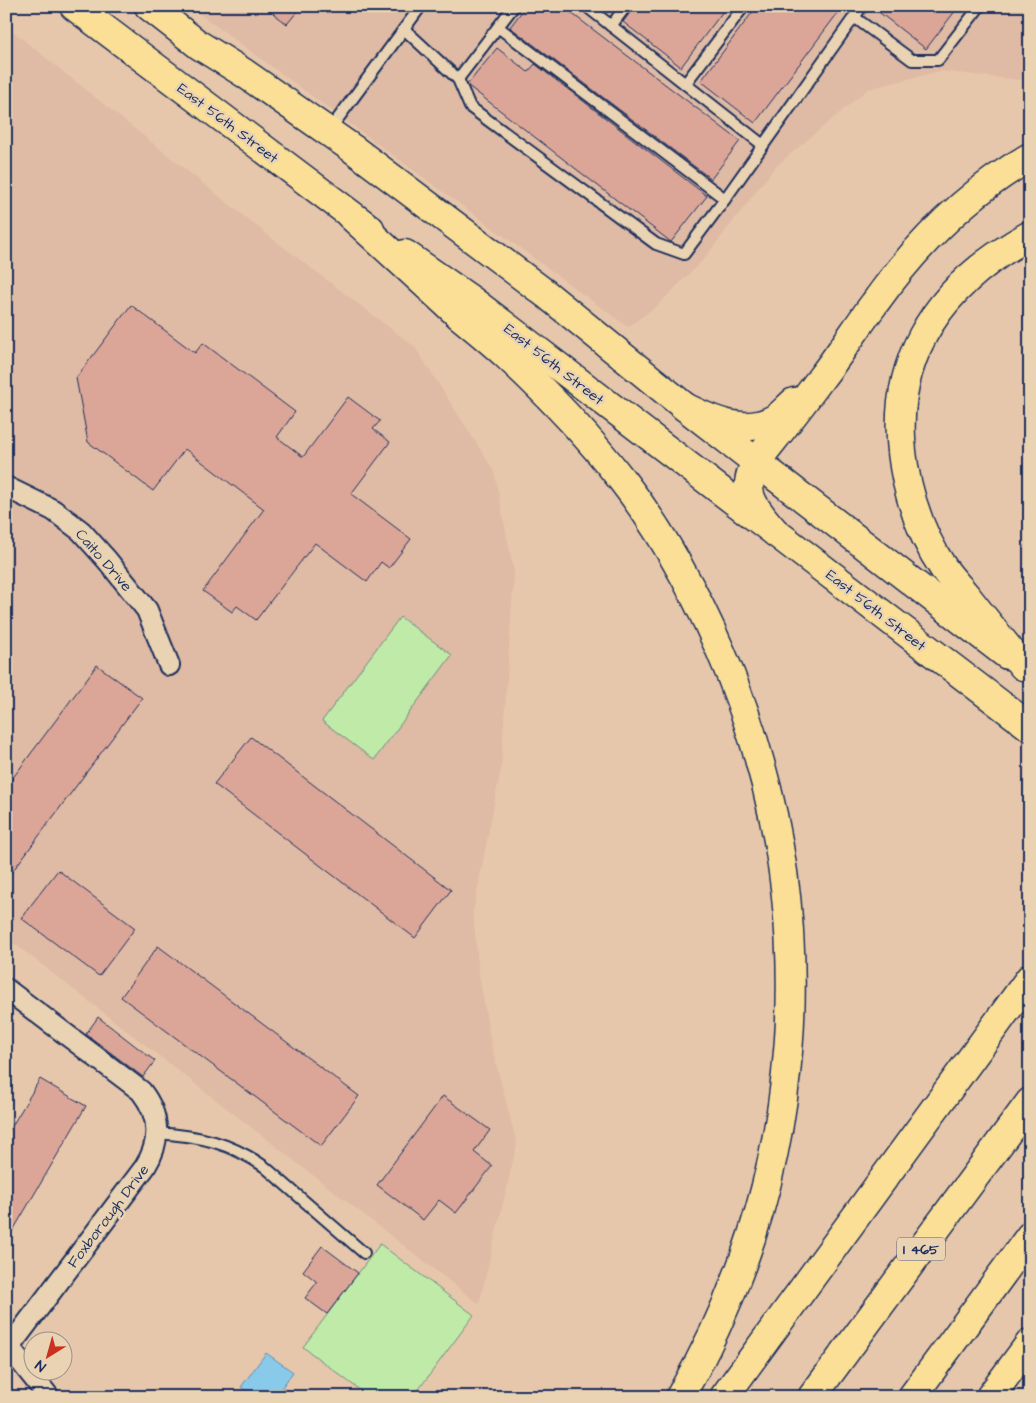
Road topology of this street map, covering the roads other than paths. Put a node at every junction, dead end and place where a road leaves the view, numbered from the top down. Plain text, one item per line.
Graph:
1 (74, 6) edge
2 (149, 6) edge
3 (422, 6) edge
4 (514, 6) edge
5 (586, 6) edge
6 (626, 6) edge
7 (744, 6) edge
8 (862, 6) edge
9 (980, 6) edge
10 (854, 17) junction
11 (611, 26) junction
12 (498, 28) junction
13 (404, 29) junction
14 (458, 79) junction
15 (686, 84) junction
16 (328, 132) junction
17 (763, 145) junction
18 (1030, 156) edge
19 (725, 199) junction
20 (350, 215) junction
21 (1030, 235) edge
22 (822, 378) junction
23 (685, 407) junction
24 (756, 462) junction
25 (6, 487) edge
26 (776, 533) junction
27 (169, 665) dead end
28 (1026, 669) edge
29 (1030, 727) edge
30 (1030, 978) edge
31 (6, 989) edge
32 (1030, 1102) edge
33 (157, 1133) junction
34 (1030, 1236) edge
35 (364, 1253) dead end
36 (1030, 1343) edge
37 (8, 1344) edge
38 (49, 1397) edge
39 (680, 1397) edge
40 (724, 1397) edge
41 (812, 1397) edge
42 (912, 1397) edge
43 (990, 1397) edge

1 - 20 main road, East 56th Street
2 - 16 main road
3 - 13 lane
4 - 12 lane
5 - 11 lane
6 - 11 lane
7 - 15 lane
8 - 10 lane
9 - 10 lane
10 - 17 lane
11 - 15 lane
12 - 14 lane
12 - 19 lane
13 - 14 lane
13 - 16 lane
14 - 19 lane
15 - 17 lane
16 - 23 main road
17 - 19 lane
18 - 22 main road
20 - 26 main road, East 56th Street
20 - 39 main road
21 - 28 main road
22 - 23 main road
22 - 24 main road
23 - 24 main road
24 - 26 main road
24 - 28 main road
25 - 27 street, Caito Drive
26 - 29 main road, East 56th Street
30 - 40 main road
31 - 33 street, Foxborough Drive
32 - 41 main road, I 465
33 - 35 lane
33 - 37 street, Foxborough Drive
34 - 42 main road
36 - 43 main road
37 - 38 street

